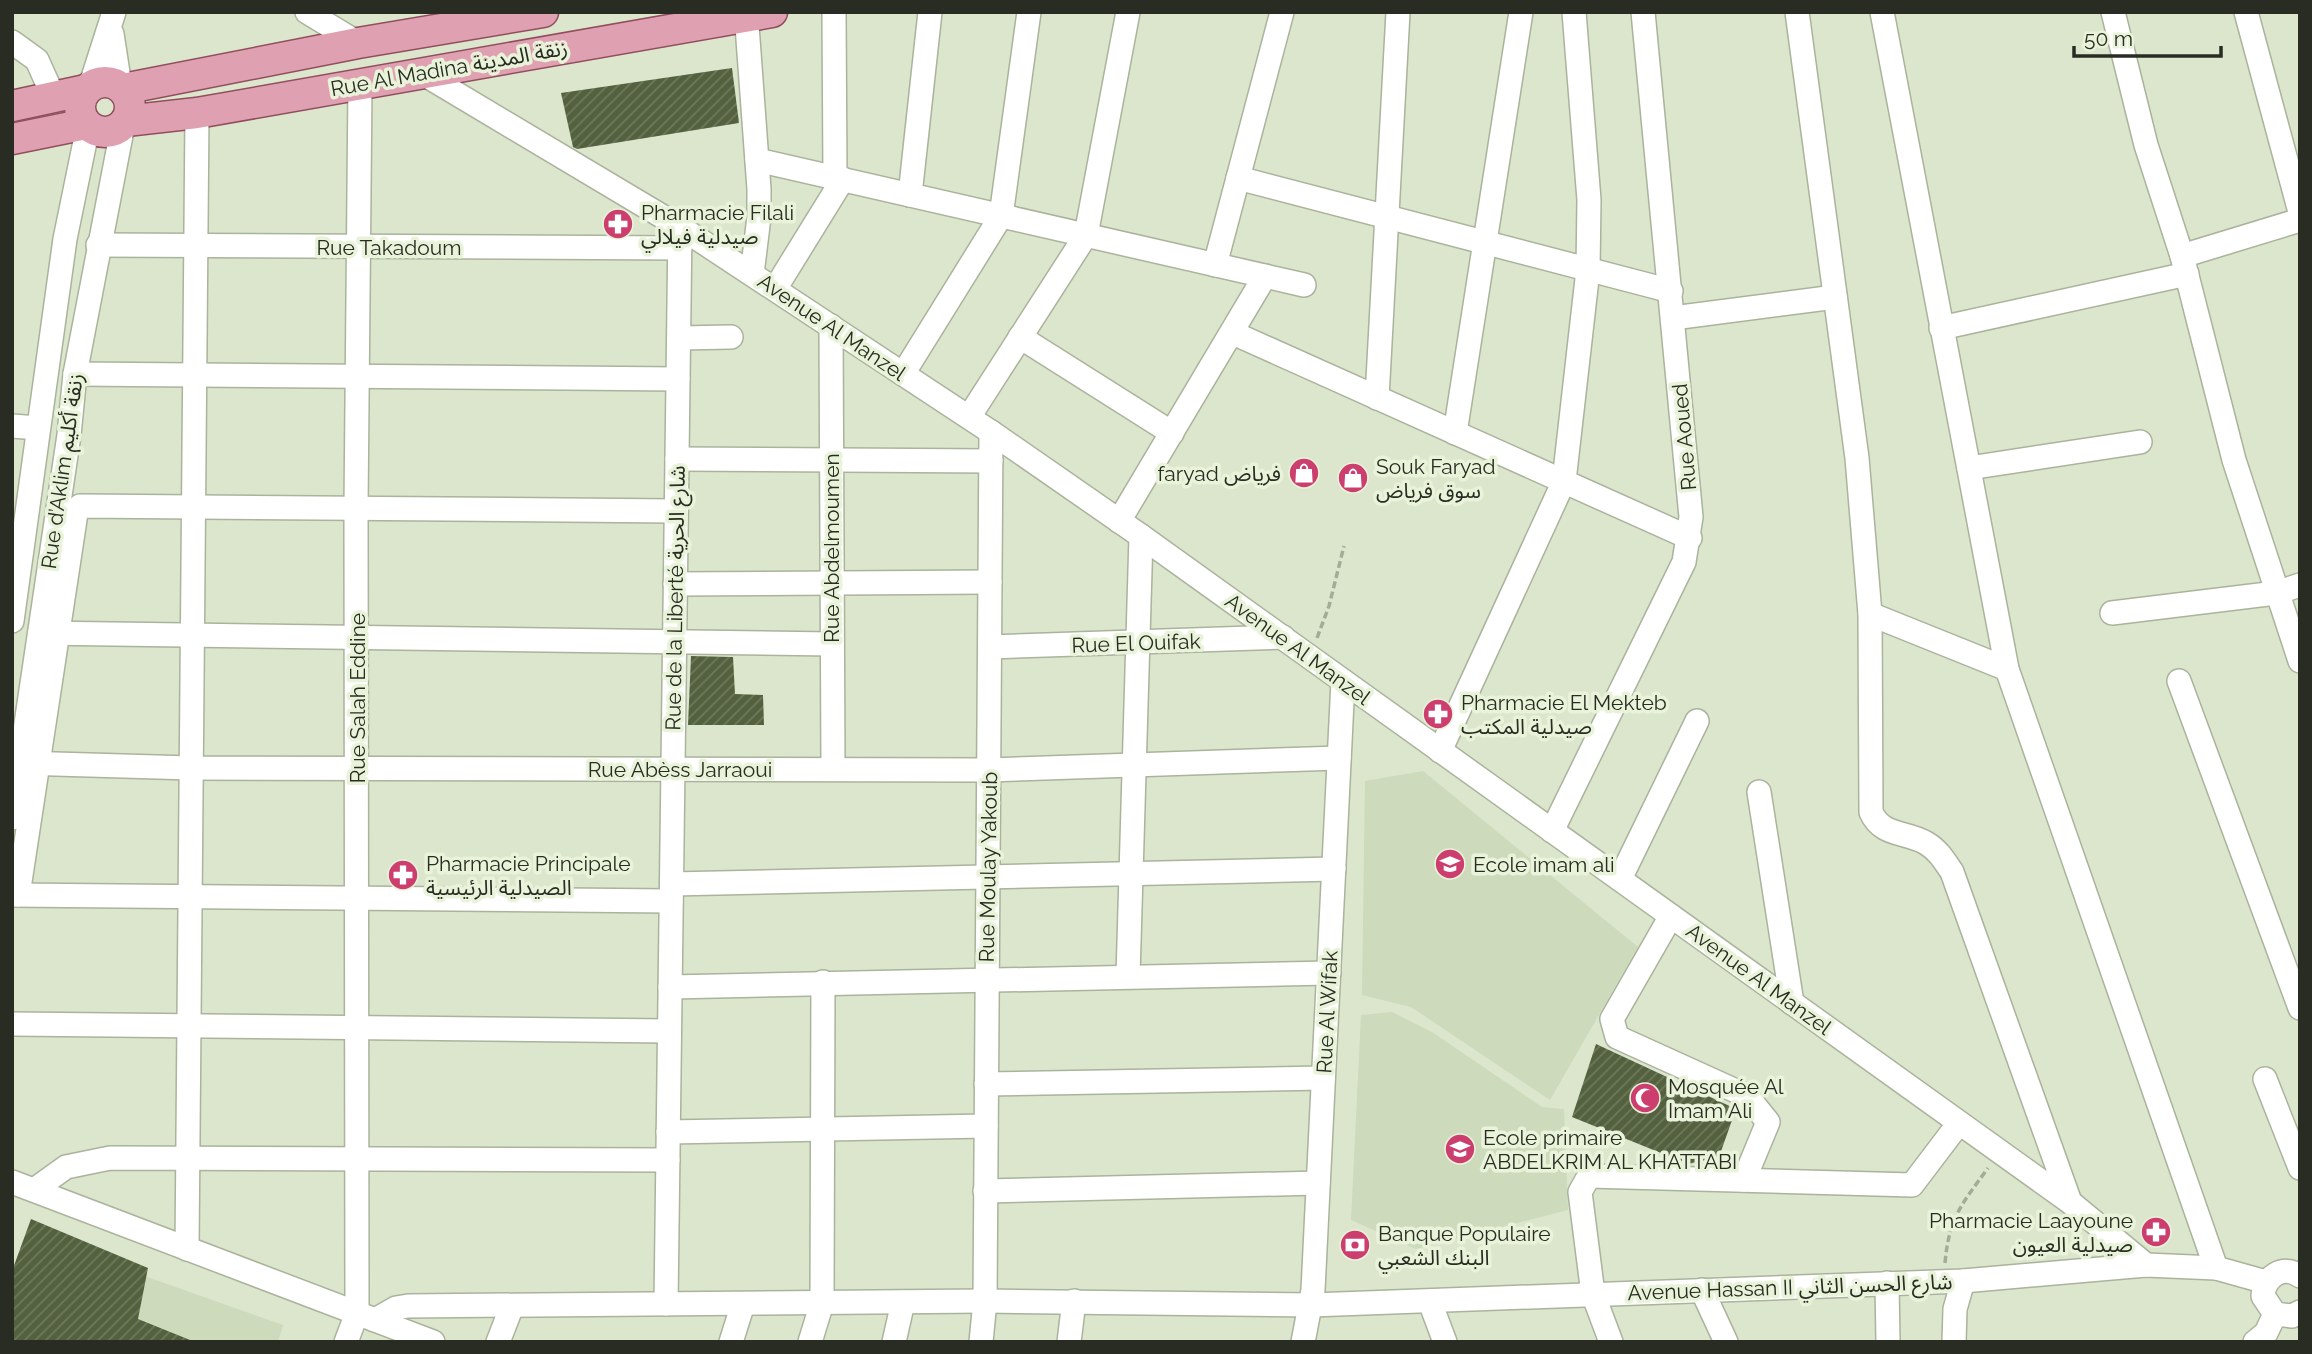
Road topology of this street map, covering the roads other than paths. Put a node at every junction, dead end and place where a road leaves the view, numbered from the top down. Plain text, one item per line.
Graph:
1 (307, 12) edge
2 (543, 12) edge
3 (834, 12) edge
4 (930, 12) edge
5 (1029, 12) edge
6 (1128, 12) edge
7 (1283, 12) edge
8 (1398, 12) edge
9 (1521, 12) edge
10 (1574, 12) edge
11 (1643, 12) edge
12 (1797, 12) edge
13 (1882, 12) edge
14 (2113, 12) edge
15 (2246, 12) edge
16 (538, 13) edge
17 (755, 14) edge
18 (113, 18) edge
19 (12, 42) edge
20 (358, 43) junction
21 (422, 73) junction
22 (360, 84) junction
23 (88, 88) junction
24 (121, 88) junction
25 (54, 98) junction
26 (12, 106) edge
27 (197, 113) junction
28 (125, 123) junction
29 (87, 125) junction
30 (12, 139) edge
31 (757, 160) junction
32 (1238, 178) junction
33 (839, 179) junction
34 (910, 195) junction
35 (2300, 212) edge
36 (1001, 215) junction
37 (1386, 216) junction
38 (2300, 220) edge
39 (1086, 235) junction
40 (680, 237) junction
41 (1485, 243) junction
42 (98, 245) junction
43 (195, 247) junction
44 (360, 247) junction
45 (1215, 265) junction
46 (2184, 265) junction
47 (1588, 270) junction
48 (752, 274) junction
49 (1265, 276) junction
50 (1304, 285) dead end
51 (775, 289) junction
52 (1671, 291) junction
53 (1835, 297) junction
54 (1674, 318) junction
55 (831, 326) junction
56 (1941, 328) junction
57 (1233, 333) junction
58 (730, 337) dead end
59 (1020, 337) junction
60 (679, 338) junction
61 (75, 374) junction
62 (903, 374) junction
63 (194, 376) junction
64 (358, 378) junction
65 (678, 379) junction
66 (1377, 398) junction
67 (969, 417) junction
68 (12, 426) edge
69 (38, 428) junction
70 (991, 432) junction
71 (1172, 433) junction
72 (1455, 433) junction
73 (2140, 442) dead end
74 (677, 459) junction
75 (831, 461) junction
76 (991, 461) junction
77 (1969, 468) junction
78 (1564, 481) junction
79 (193, 507) junction
80 (356, 508) junction
81 (676, 510) junction
82 (1119, 521) junction
83 (1141, 536) junction
84 (1690, 538) junction
85 (17, 543) edge
86 (990, 582) junction
87 (675, 584) junction
88 (832, 584) junction
89 (2300, 585) edge
90 (2276, 593) junction
91 (2112, 613) dead end
92 (1870, 614) junction
93 (12, 619) edge
94 (49, 633) junction
95 (192, 635) junction
96 (1283, 637) junction
97 (357, 640) junction
98 (675, 642) junction
99 (832, 644) junction
100 (1138, 644) junction
101 (989, 647) junction
102 (2300, 661) edge
103 (2007, 669) junction
104 (1343, 681) junction
105 (2179, 681) dead end
106 (1697, 721) dead end
107 (1440, 751) junction
108 (1339, 758) junction
109 (29, 763) junction
110 (1134, 765) junction
111 (358, 767) junction
112 (191, 768) junction
113 (673, 768) junction
114 (833, 769) junction
115 (989, 770) junction
116 (1759, 792) dead end
117 (12, 818) edge
118 (1552, 831) junction
119 (1334, 869) junction
120 (1131, 872) junction
121 (988, 874) junction
122 (1620, 879) junction
123 (671, 892) junction
124 (15, 895) edge
125 (190, 897) junction
126 (358, 898) junction
127 (1671, 916) junction
128 (1329, 973) junction
129 (1128, 976) junction
130 (987, 978) junction
131 (823, 982) junction
132 (670, 987) junction
133 (1792, 1003) junction
134 (2300, 1008) edge
135 (12, 1024) edge
136 (188, 1027) junction
137 (358, 1030) junction
138 (669, 1031) junction
139 (1323, 1078) junction
140 (2265, 1079) dead end
141 (986, 1084) junction
142 (1959, 1123) junction
143 (986, 1126) junction
144 (668, 1132) junction
145 (824, 1132) junction
146 (187, 1159) junction
147 (357, 1159) junction
148 (668, 1160) junction
149 (2300, 1168) edge
150 (1744, 1180) junction
151 (12, 1182) edge
152 (1318, 1183) junction
153 (34, 1190) junction
154 (985, 1191) junction
155 (2070, 1202) junction
156 (187, 1249) junction
157 (2146, 1265) junction
158 (2216, 1268) junction
159 (2298, 1274) edge
160 (1953, 1281) junction
161 (2266, 1282) junction
162 (1887, 1283) junction
163 (1702, 1290) junction
164 (1593, 1294) junction
165 (985, 1301) junction
166 (1074, 1301) junction
167 (903, 1302) junction
168 (1430, 1302) junction
169 (822, 1303) junction
170 (666, 1304) junction
171 (743, 1304) junction
172 (1312, 1305) junction
173 (512, 1306) junction
174 (366, 1316) junction
175 (2289, 1318) edge
176 (346, 1342) edge
177 (433, 1342) edge
178 (498, 1342) edge
179 (731, 1342) edge
180 (810, 1342) edge
181 (894, 1342) edge
182 (981, 1342) edge
183 (1069, 1342) edge
184 (1303, 1342) edge
185 (1445, 1342) edge
186 (1612, 1342) edge
187 (1726, 1342) edge
188 (1888, 1342) edge
189 (1954, 1342) edge
190 (2255, 1342) edge

1 - 20 street
2 - 16 main road, Rue Al Madina زنقة المدينة
3 - 33 street
4 - 34 street
5 - 36 street
6 - 39 street
7 - 32 street
8 - 37 street
9 - 41 street
10 - 47 street
11 - 52 street, Rue Aoued
12 - 53 street
13 - 56 street
14 - 46 street
15 - 35 street
16 - 20 main road, Rue Al Madina زنقة المدينة
17 - 21 main road, Rue Al Madina زنقة المدينة
17 - 31 street
18 - 23 street
18 - 24 street
19 - 25 street
20 - 24 main road, Rue Al Madina زنقة المدينة
21 - 22 main road, Rue Al Madina زنقة المدينة
21 - 40 street, Avenue Al Manzel
22 - 27 main road, Rue Al Madina زنقة المدينة
22 - 44 street, Rue Salah Eddine
23 - 24 main road
23 - 25 main road
23 - 29 main road
24 - 28 main road
25 - 26 main road
27 - 28 main road, Rue Al Madina زنقة المدينة
27 - 43 street
28 - 29 main road
28 - 42 street, Rue d’Aklim زنقة أكليم
29 - 30 main road
29 - 69 street, Rue d’Aklim زنقة أكليم
31 - 33 street
31 - 48 street
32 - 37 street
32 - 45 street
33 - 34 street
33 - 51 street
34 - 36 street
36 - 39 street
36 - 62 street
37 - 41 street
37 - 66 street
38 - 46 street
39 - 45 street
39 - 59 street
40 - 44 street, Rue Takadoum
40 - 48 street, Avenue Al Manzel
40 - 60 street, Rue de la Liberté شارع الحرية
41 - 47 street
41 - 72 street
42 - 43 street, Rue Takadoum
42 - 61 street, Rue d’Aklim زنقة أكليم
43 - 44 street, Rue Takadoum
43 - 63 street
44 - 64 street, Rue Salah Eddine
45 - 49 street
46 - 56 street
46 - 90 street
47 - 52 street
47 - 78 street
48 - 51 street, Avenue Al Manzel
49 - 50 street
49 - 57 street
51 - 55 street, Avenue Al Manzel
52 - 54 street, Rue Aoued
53 - 54 street
53 - 92 street
54 - 84 street, Rue Aoued
55 - 62 street, Avenue Al Manzel
55 - 75 street, Rue Abdelmoumen
56 - 77 street
57 - 66 street
57 - 71 street
58 - 60 street
59 - 67 street
59 - 71 street
60 - 65 street, Rue de la Liberté شارع الحرية
61 - 63 street
61 - 94 street, Rue d’Aklim زنقة أكليم
62 - 67 street, Avenue Al Manzel
63 - 64 street
63 - 79 street
64 - 65 street
64 - 80 street, Rue Salah Eddine
65 - 74 street, Rue de la Liberté شارع الحرية
66 - 72 street
67 - 70 street, Avenue Al Manzel
68 - 69 street
69 - 85 street, Rue d’Aklim زنقة أكليم
70 - 76 street, Rue Moulay Yakoub
70 - 82 street, Avenue Al Manzel
71 - 82 street
72 - 78 street
73 - 77 street
74 - 75 street
74 - 81 street, Rue de la Liberté شارع الحرية
75 - 76 street
75 - 88 street, Rue Abdelmoumen
76 - 86 street, Rue Moulay Yakoub
77 - 103 street
78 - 84 street
78 - 107 street
79 - 80 street
79 - 94 street
79 - 95 street
80 - 81 street
80 - 97 street, Rue Salah Eddine
81 - 87 street, Rue de la Liberté شارع الحرية
82 - 83 street, Avenue Al Manzel
83 - 96 street, Avenue Al Manzel
83 - 100 street
84 - 118 street, Rue Aoued
85 - 93 street, Rue d’Aklim زنقة أكليم
86 - 88 street
86 - 101 street, Rue Moulay Yakoub
87 - 88 street
87 - 98 street, Rue de la Liberté شارع الحرية
88 - 99 street, Rue Abdelmoumen
89 - 90 street
90 - 91 street
90 - 102 street
92 - 103 street
92 - 155 street
94 - 95 street
94 - 109 street, Rue d’Aklim زنقة أكليم
95 - 97 street
95 - 112 street
96 - 100 street, Rue El Ouifak
96 - 104 street, Avenue Al Manzel
97 - 98 street
97 - 111 street, Rue Salah Eddine
98 - 99 street
98 - 113 street, Rue de la Liberté شارع الحرية
99 - 114 street, Rue Abdelmoumen
100 - 101 street, Rue El Ouifak
100 - 110 street
101 - 115 street, Rue Moulay Yakoub
103 - 158 street
104 - 107 street, Avenue Al Manzel
104 - 108 street, Rue Al Wifak
105 - 134 street
106 - 122 street
107 - 118 street, Avenue Al Manzel
108 - 110 street, Rue Abèss Jarraoui
108 - 119 street, Rue Al Wifak
109 - 112 street, Rue Abèss Jarraoui
109 - 117 street, Rue d’Aklim زنقة أكليم
109 - 124 street
110 - 115 street, Rue Abèss Jarraoui
110 - 120 street
111 - 112 street, Rue Abèss Jarraoui
111 - 113 street, Rue Abèss Jarraoui
111 - 126 street, Rue Salah Eddine
112 - 125 street
113 - 114 street, Rue Abèss Jarraoui
113 - 123 street, Rue de la Liberté شارع الحرية
114 - 115 street, Rue Abèss Jarraoui
115 - 121 street, Rue Moulay Yakoub
116 - 133 street
118 - 122 street, Avenue Al Manzel
119 - 120 street
119 - 128 street, Rue Al Wifak
120 - 121 street
120 - 129 street
121 - 123 street
121 - 130 street, Rue Moulay Yakoub
122 - 127 street, Avenue Al Manzel
123 - 126 street
123 - 132 street, Rue de la Liberté شارع الحرية
124 - 125 street
125 - 126 street
125 - 136 street
126 - 137 street, Rue Salah Eddine
127 - 133 street, Avenue Al Manzel
127 - 150 street
128 - 129 street
128 - 139 street, Rue Al Wifak
129 - 130 street
130 - 131 street
130 - 141 street, Rue Moulay Yakoub
131 - 132 street
131 - 145 street
132 - 138 street, Rue de la Liberté شارع الحرية
133 - 142 street, Avenue Al Manzel
135 - 136 street
136 - 137 street
136 - 146 street
137 - 138 street
137 - 147 street, Rue Salah Eddine
138 - 144 street, Rue de la Liberté شارع الحرية
139 - 141 street
139 - 152 street, Rue Al Wifak
140 - 149 street
141 - 143 street, Rue Moulay Yakoub
142 - 150 street
142 - 155 street, Avenue Al Manzel
143 - 145 street
143 - 154 street, Rue Moulay Yakoub
144 - 145 street
144 - 148 street, Rue de la Liberté شارع الحرية
145 - 169 street
146 - 147 street
146 - 153 street
146 - 156 street
147 - 148 street
147 - 174 street, Rue Salah Eddine
148 - 170 street, Rue de la Liberté شارع الحرية
150 - 164 street
151 - 153 street
152 - 154 street
152 - 172 street, Rue Al Wifak
153 - 156 street
154 - 165 street, Rue Moulay Yakoub
155 - 157 street, Avenue Al Manzel
156 - 174 street
157 - 158 street, Avenue Hassan II شارع الحسن الثاني
157 - 160 street, Avenue Hassan II شارع الحسن الثاني
158 - 161 street, Avenue Hassan II شارع الحسن الثاني
159 - 161 street
160 - 162 street, Avenue Hassan II شارع الحسن الثاني
160 - 189 street
161 - 175 street
162 - 163 street, Avenue Hassan II شارع الحسن الثاني
162 - 188 street
163 - 164 street, Avenue Hassan II شارع الحسن الثاني
163 - 187 street
164 - 168 street, Avenue Hassan II شارع الحسن الثاني
164 - 186 street
165 - 166 street, Avenue Hassan II شارع الحسن الثاني
165 - 167 street, Avenue Hassan II شارع الحسن الثاني
165 - 182 street, Rue Moulay Yakoub
166 - 172 street, Avenue Hassan II شارع الحسن الثاني
166 - 183 street
167 - 169 street, Avenue Hassan II شارع الحسن الثاني
167 - 181 street
168 - 172 street, Avenue Hassan II شارع الحسن الثاني
168 - 185 street
169 - 171 street, Avenue Hassan II شارع الحسن الثاني
169 - 180 street
170 - 171 street, Avenue Hassan II شارع الحسن الثاني
170 - 173 street, Avenue Hassan II شارع الحسن الثاني
171 - 179 street
172 - 184 street, Rue Al Wifak
173 - 174 street, Avenue Hassan II شارع الحسن الثاني
173 - 178 street
174 - 176 street
174 - 177 street
175 - 190 street

